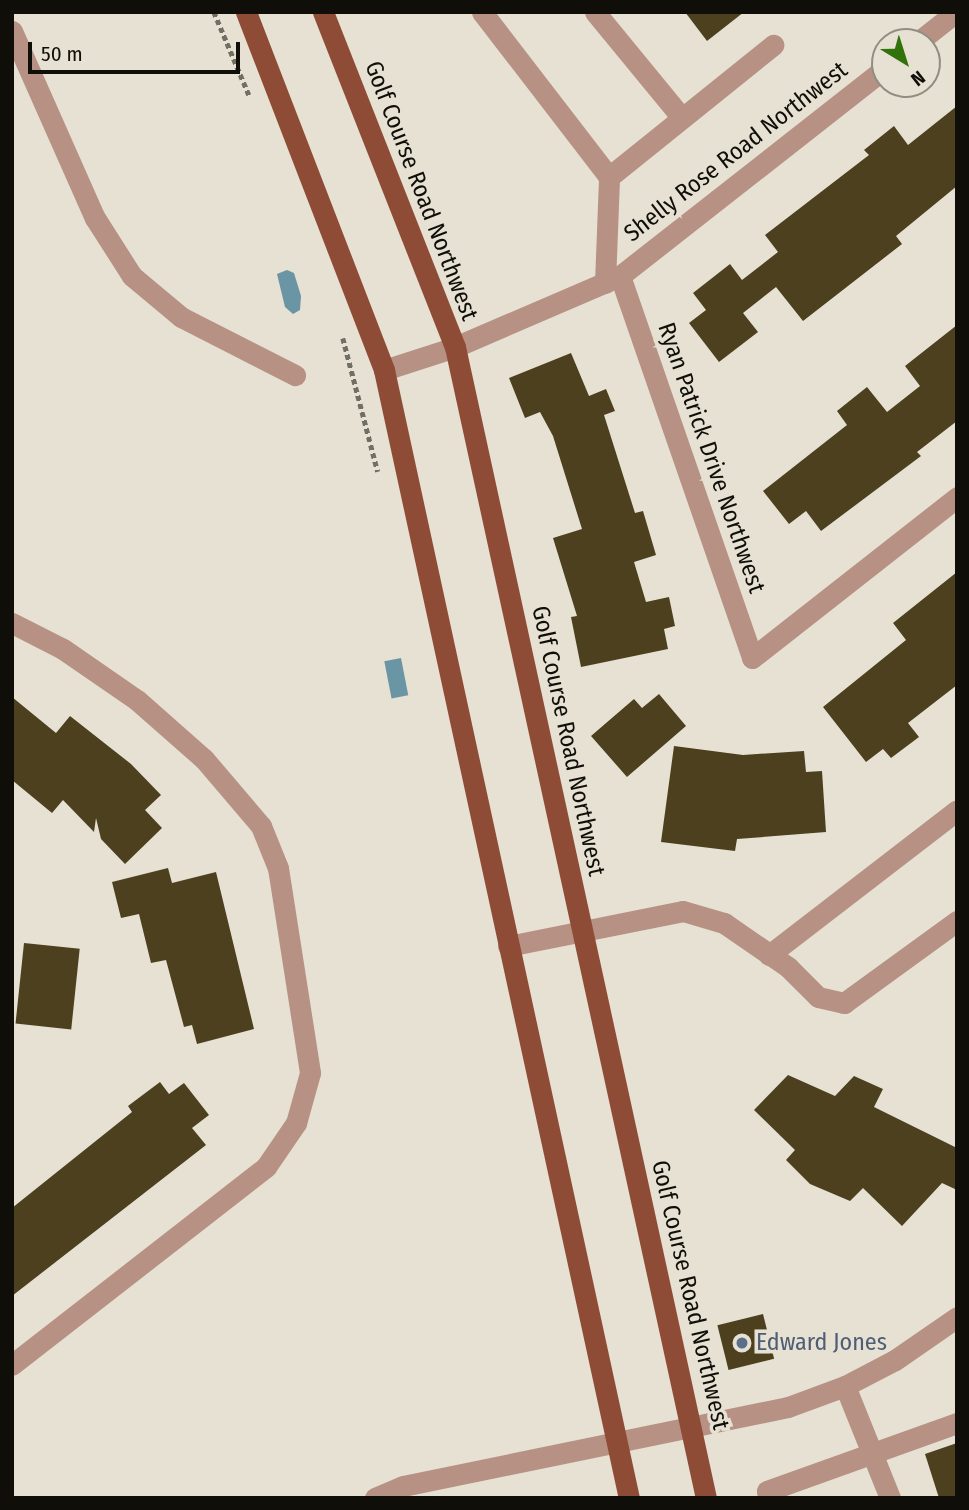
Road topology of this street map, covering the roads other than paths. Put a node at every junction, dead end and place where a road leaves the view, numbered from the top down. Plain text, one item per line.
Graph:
1 (246, 12) edge
2 (323, 12) edge
3 (482, 12) edge
4 (595, 12) edge
5 (956, 12) edge
6 (936, 28) edge
7 (12, 31) edge
8 (773, 45) dead end
9 (871, 79) edge
10 (682, 118) junction
11 (609, 177) junction
12 (612, 279) junction
13 (455, 347) junction
14 (384, 370) junction
15 (295, 375) dead end
16 (957, 497) edge
17 (12, 623) edge
18 (957, 810) edge
19 (957, 920) edge
20 (584, 934) junction
21 (508, 946) junction
22 (769, 955) junction
23 (955, 1322) edge
24 (12, 1365) edge
25 (845, 1386) junction
26 (957, 1423) edge
27 (694, 1426) junction
28 (615, 1441) junction
29 (873, 1453) junction
30 (375, 1498) edge
31 (629, 1498) edge
32 (706, 1498) edge
33 (769, 1498) edge
34 (890, 1498) edge

1 - 14 main road
2 - 13 main road, Golf Course Road Northwest
3 - 11 street
4 - 10 street
5 - 6 street
7 - 15 street
8 - 10 street
9 - 12 street, Shelly Rose Road Northwest
10 - 11 street
11 - 12 street
12 - 13 street, Shelly Rose Road Northwest
12 - 16 street, Ryan Patrick Drive Northwest
13 - 14 street, Shelly Rose Road Northwest
13 - 20 main road, Golf Course Road Northwest
14 - 21 main road
17 - 24 street
18 - 22 street
19 - 22 street
20 - 21 street
20 - 22 street
20 - 27 main road, Golf Course Road Northwest
21 - 28 main road
23 - 25 street
25 - 27 street
25 - 29 street
26 - 29 street
27 - 28 street
27 - 32 main road, Golf Course Road Northwest
28 - 30 street
28 - 31 main road
29 - 33 street
29 - 34 street

